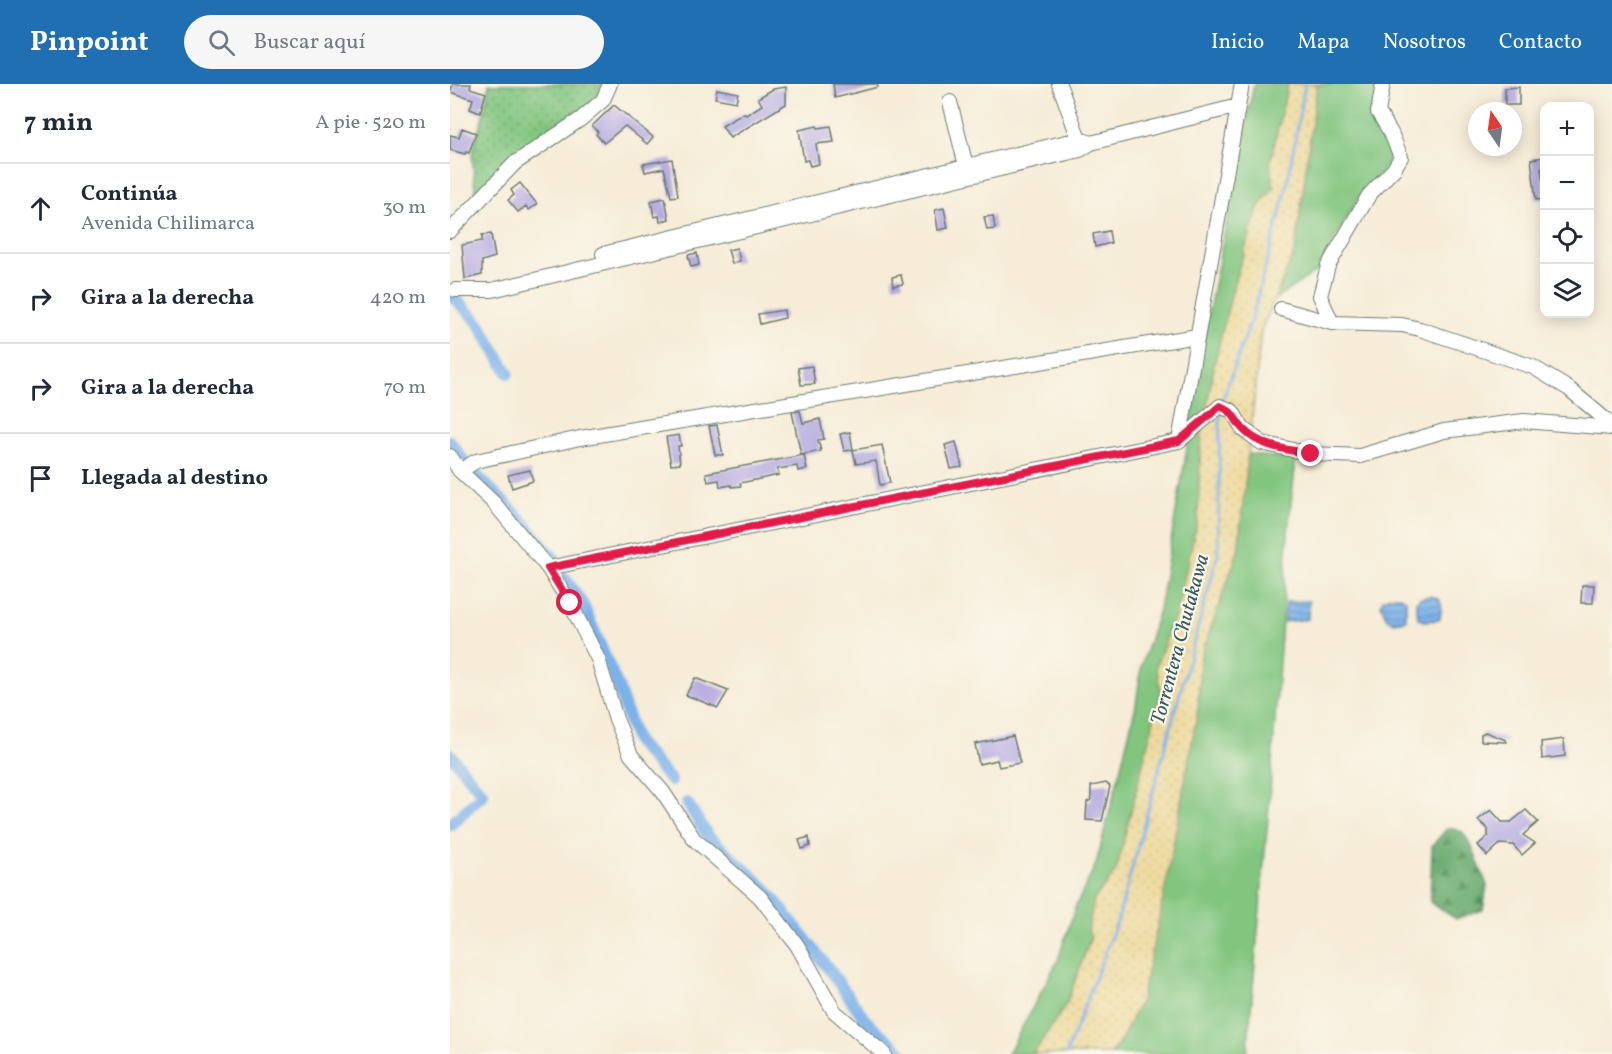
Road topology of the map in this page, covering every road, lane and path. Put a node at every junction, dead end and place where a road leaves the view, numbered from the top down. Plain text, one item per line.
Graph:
1 (610, 84) edge
2 (1059, 84) edge
3 (1242, 84) edge
4 (1383, 84) edge
5 (950, 102) dead end
6 (1238, 106) junction
7 (1085, 141) junction
8 (966, 166) junction
9 (450, 231) edge
10 (452, 291) edge
11 (1281, 309) dead end
12 (1332, 323) junction
13 (1197, 336) junction
14 (1612, 427) edge
15 (1179, 441) junction
16 (450, 456) edge
17 (460, 471) junction
18 (548, 568) junction
19 (884, 1054) edge

1 - 9 street
2 - 7 street
3 - 6 street
4 - 12 street
5 - 8 street
6 - 7 street
6 - 13 street
7 - 8 street
7 - 10 street
8 - 10 street
11 - 12 street
12 - 14 street
13 - 15 street
13 - 17 street
14 - 15 street
15 - 18 street
16 - 17 street
17 - 18 street
18 - 19 street

